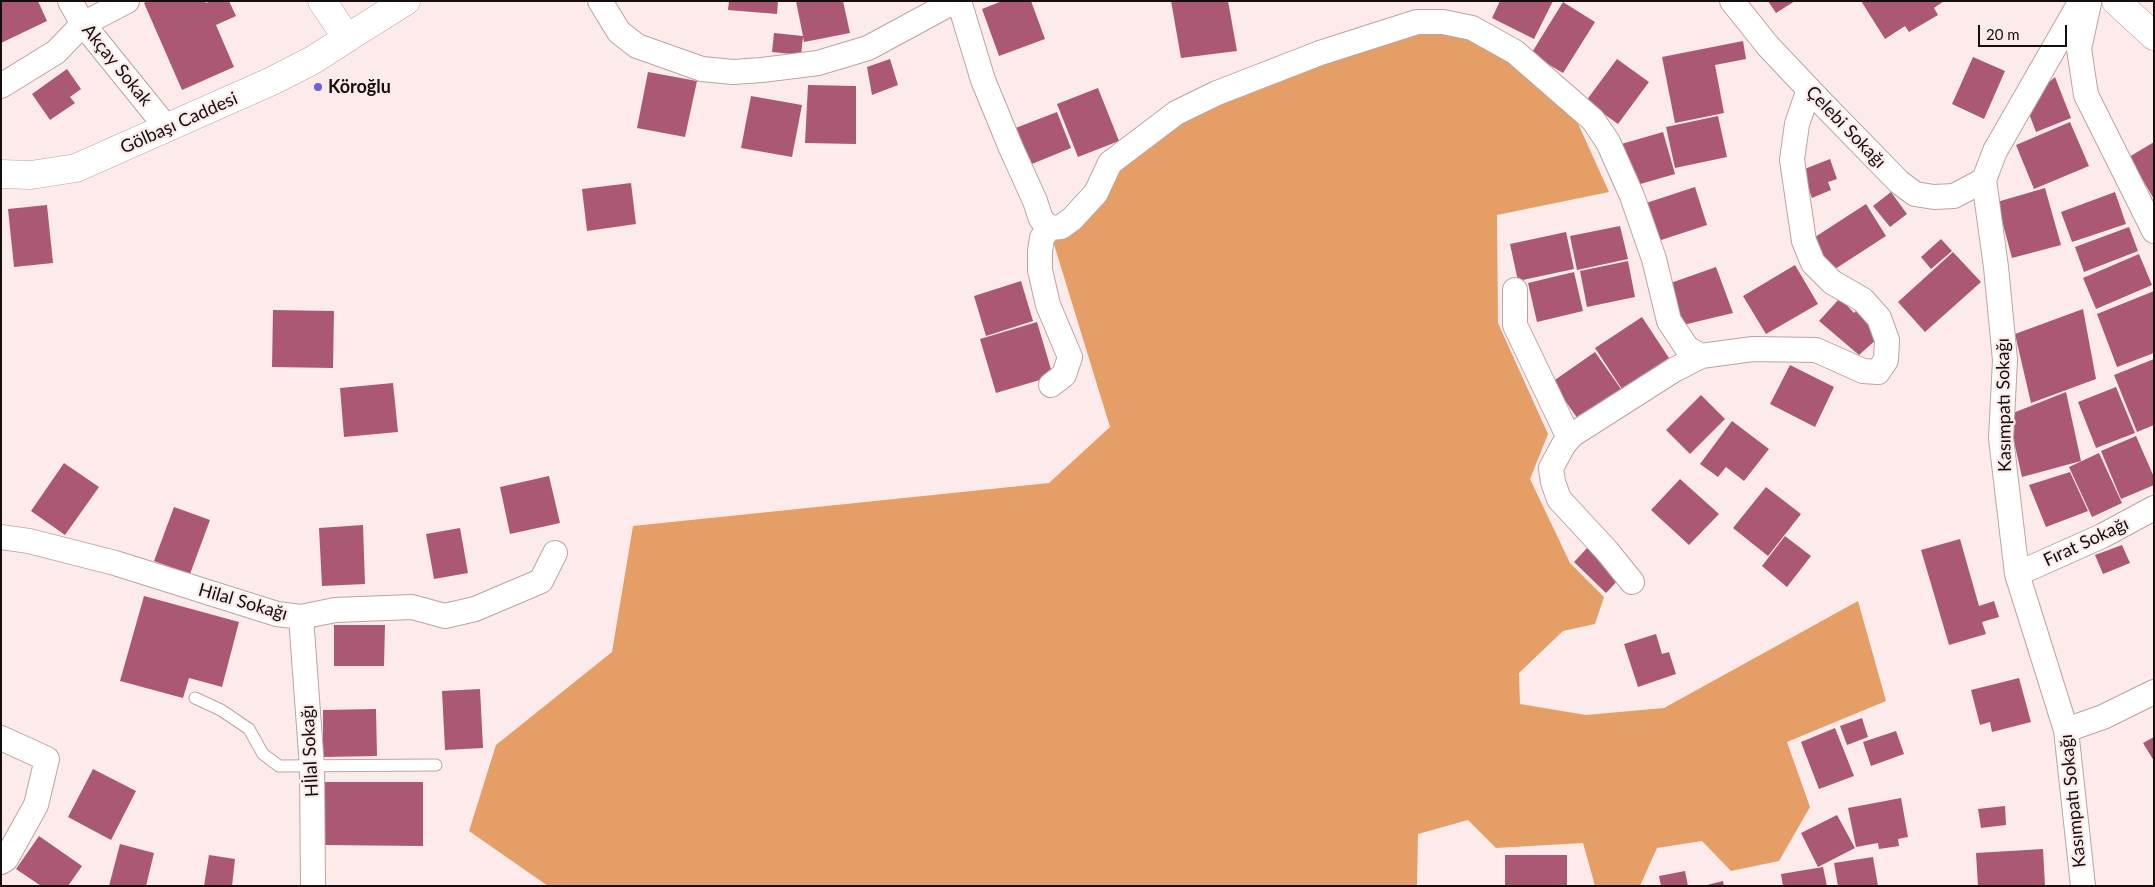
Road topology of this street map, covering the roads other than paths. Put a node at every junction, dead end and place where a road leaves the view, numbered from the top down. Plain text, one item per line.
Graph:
1 (70, 1) edge
2 (127, 1) edge
3 (322, 1) edge
4 (406, 1) edge
5 (600, 1) edge
6 (955, 1) edge
7 (959, 1) edge
8 (1732, 1) edge
9 (2081, 1) edge
10 (2089, 1) edge
11 (2116, 1) edge
12 (83, 24) junction
13 (2154, 36) edge
14 (347, 38) junction
15 (1, 86) edge
16 (1809, 89) junction
17 (167, 128) junction
18 (1, 174) edge
19 (1984, 180) junction
20 (1050, 228) junction
21 (2154, 231) edge
22 (1515, 290) dead end
23 (1701, 356) junction
24 (1051, 385) dead end
25 (1569, 438) junction
26 (2154, 508) edge
27 (1, 537) edge
28 (555, 553) dead end
29 (2016, 574) junction
30 (1632, 582) dead end
31 (301, 617) junction
32 (2154, 692) edge
33 (195, 698) dead end
34 (2066, 730) junction
35 (1, 738) edge
36 (436, 766) dead end
37 (312, 767) junction
38 (1, 862) edge
39 (313, 886) edge
40 (2083, 886) edge

1 - 12 street, Akçay Sokak
2 - 12 street
3 - 14 street
4 - 14 street, Gölbaşı Caddesi
5 - 6 street
7 - 20 street
8 - 16 street, Çelebi Sokağı
9 - 19 street, Kasımpatı Sokağı
10 - 21 street
11 - 13 street
12 - 15 street
12 - 17 street, Akçay Sokak
14 - 17 street, Gölbaşı Caddesi
16 - 19 street, Çelebi Sokağı
16 - 23 street
17 - 18 street, Gölbaşı Caddesi
19 - 29 street, Kasımpatı Sokağı
20 - 23 street
20 - 24 street
22 - 25 street
23 - 25 street
25 - 30 street
26 - 29 street, Fırat Sokağı
27 - 31 street, Hilal Sokağı
28 - 31 street, Hilal Sokağı
29 - 34 street, Kasımpatı Sokağı
31 - 37 street, Hİlal Sokağı
32 - 34 street
33 - 37 lane
34 - 40 street, Kasımpatı Sokağı
35 - 38 street
36 - 37 lane
37 - 39 street, Hİlal Sokağı

